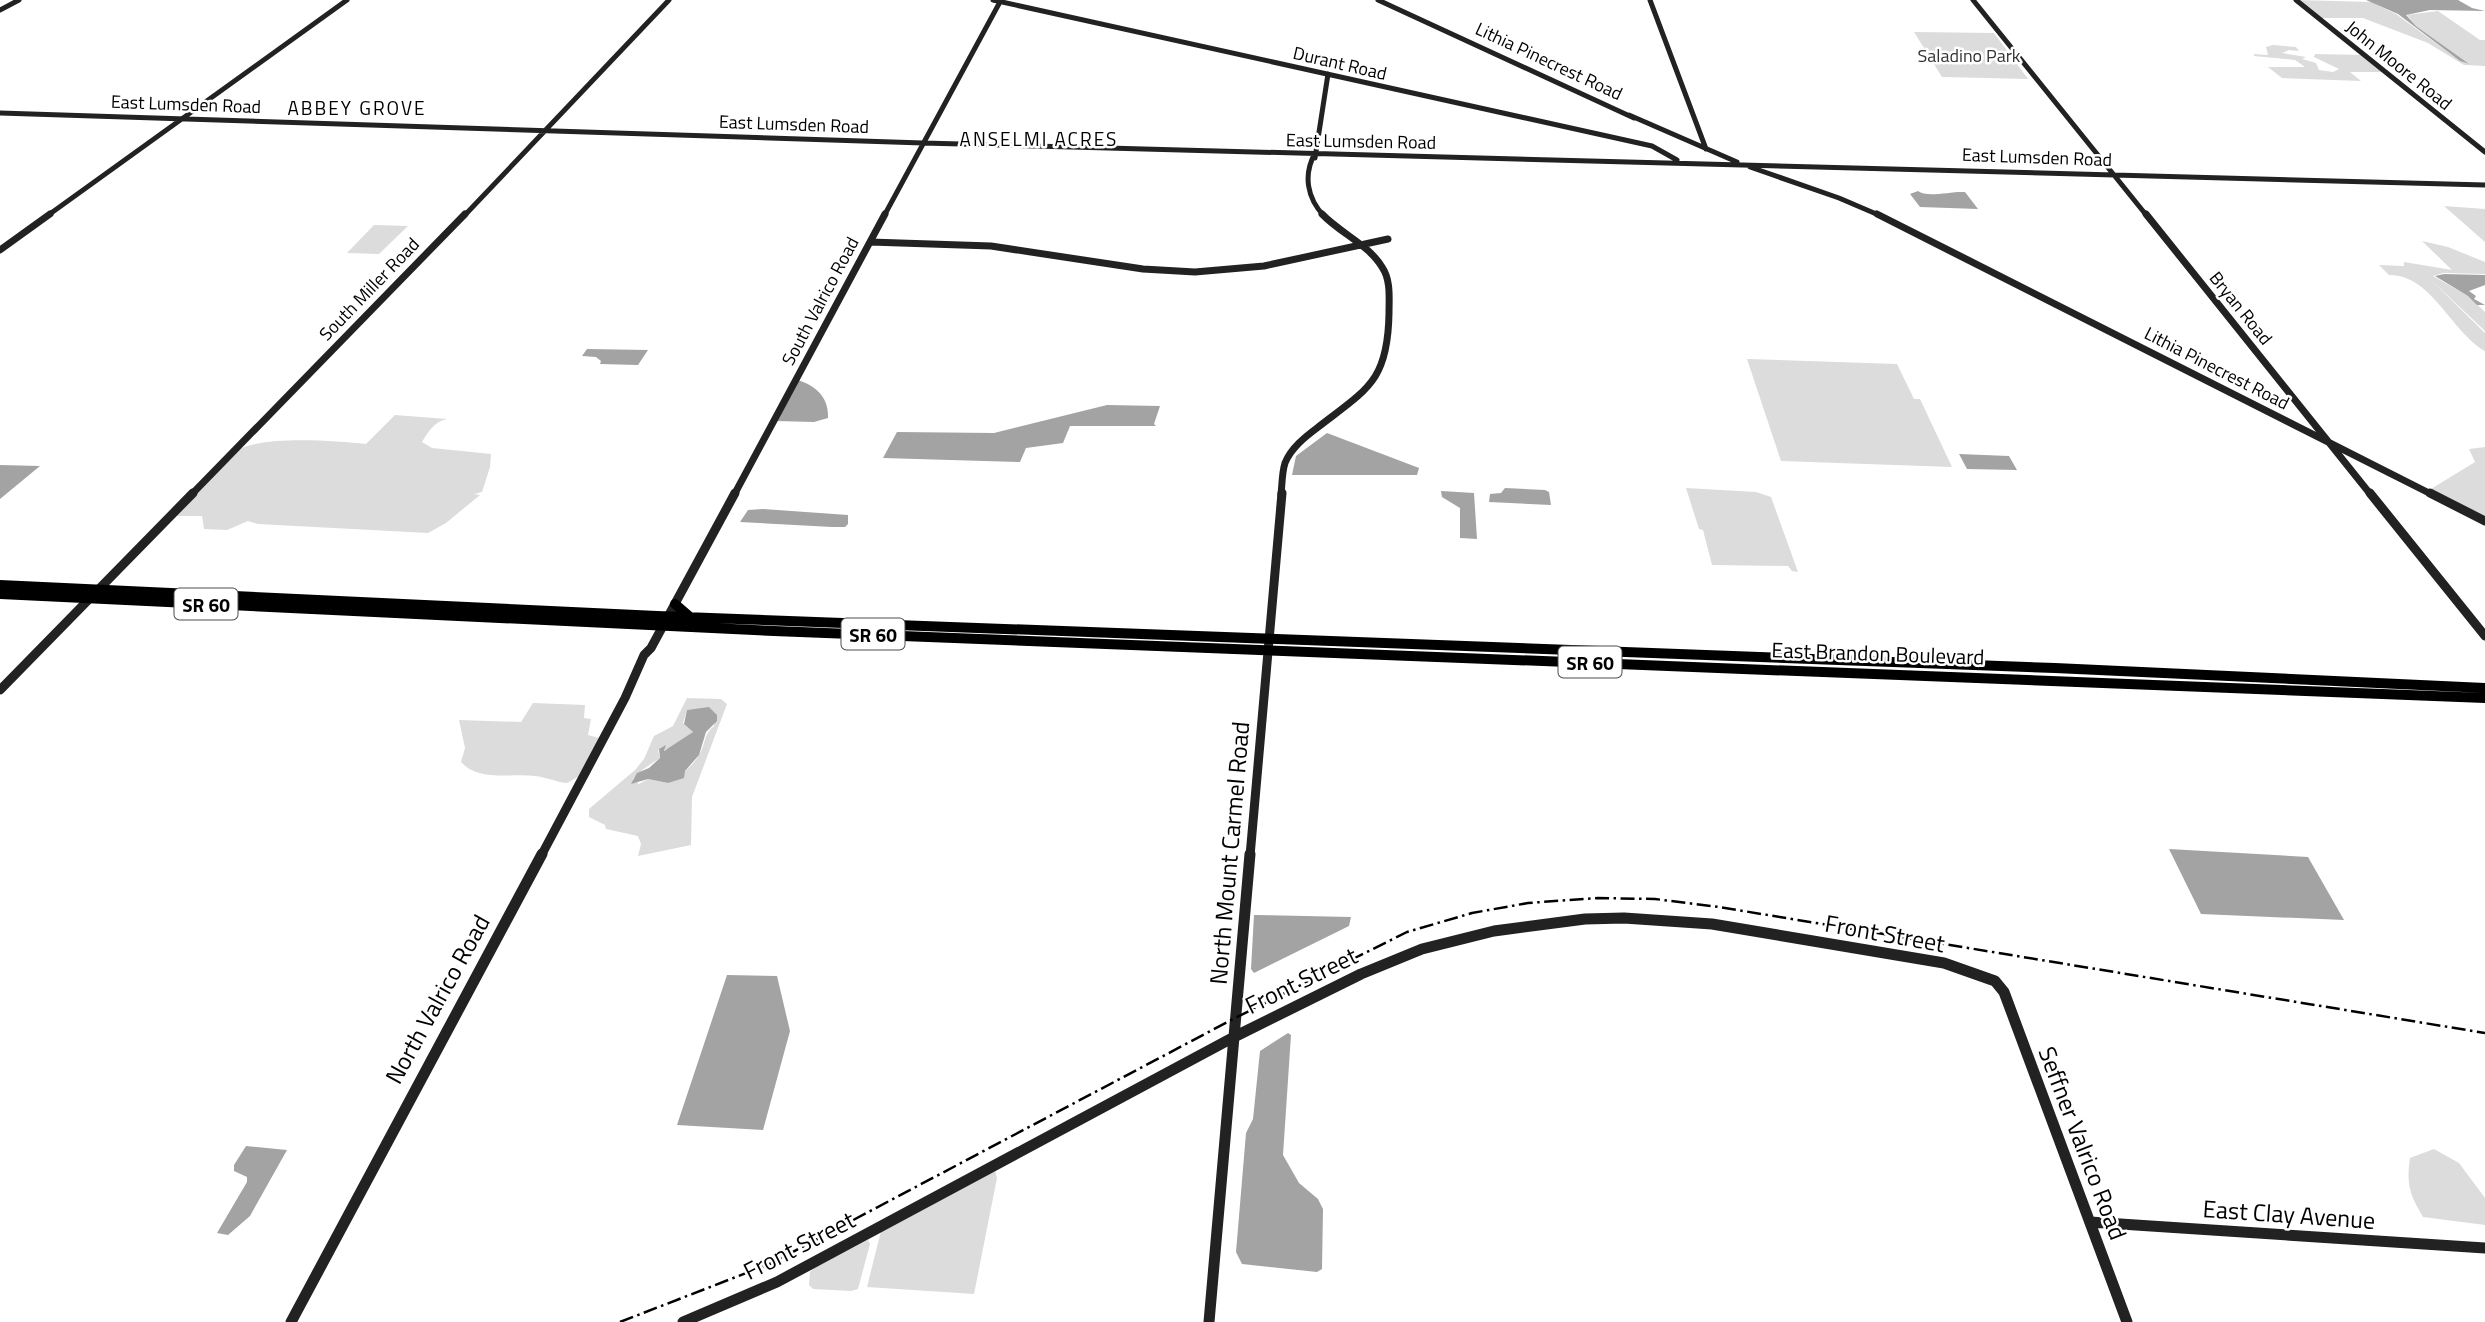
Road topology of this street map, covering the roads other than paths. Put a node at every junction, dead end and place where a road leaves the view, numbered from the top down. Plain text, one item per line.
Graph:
1 (19, 0) edge
2 (347, 0) edge
3 (669, 0) edge
4 (998, 0) edge
5 (1378, 0) edge
6 (1650, 0) edge
7 (1973, 0) edge
8 (2296, 0) edge
9 (0, 10) edge
10 (1328, 75) junction
11 (0, 113) edge
12 (1629, 115) junction
13 (187, 118) junction
14 (547, 131) junction
15 (1700, 137) junction
16 (923, 143) junction
17 (1693, 143) junction
18 (1706, 149) junction
19 (2485, 152) edge
20 (1315, 153) junction
21 (1714, 158) junction
22 (1677, 160) junction
23 (1588, 161) junction
24 (1731, 161) junction
25 (1744, 163) junction
26 (1847, 164) junction
27 (1761, 165) junction
28 (1815, 167) junction
29 (2111, 172) junction
30 (1776, 177) junction
31 (2485, 183) edge
32 (1893, 223) junction
33 (1901, 225) junction
34 (870, 242) junction
35 (1936, 243) junction
36 (1361, 245) junction
37 (0, 250) edge
38 (2312, 423) junction
39 (2291, 424) junction
40 (2327, 442) junction
41 (2357, 457) junction
42 (2342, 460) junction
43 (2485, 521) edge
44 (0, 585) edge
45 (100, 590) junction
46 (0, 594) edge
47 (259, 597) junction
48 (91, 598) junction
49 (675, 604) junction
50 (251, 606) junction
51 (471, 612) dead end
52 (420, 614) junction
53 (690, 617) junction
54 (665, 621) junction
55 (860, 629) junction
56 (1051, 636) junction
57 (2485, 638) edge
58 (1270, 645) junction
59 (651, 648) joint
60 (1499, 648) junction
61 (1421, 656) junction
62 (1759, 663) junction
63 (1847, 666) junction
64 (2205, 674) junction
65 (2274, 678) junction
66 (2132, 682) junction
67 (2212, 686) junction
68 (2370, 688) dead end
69 (2485, 688) edge
70 (2302, 689) junction
71 (0, 690) edge
72 (2485, 698) edge
73 (1995, 981) joint
74 (1234, 1037) junction
75 (2090, 1222) junction
76 (2485, 1248) edge
77 (291, 1322) edge
78 (683, 1322) edge
79 (1209, 1322) edge
80 (2127, 1322) edge

1 - 9 street
2 - 13 street
3 - 14 street, South Miller Road
4 - 10 street, Durant Road
4 - 16 street, South Valrico Road
5 - 12 street, Lithia Pinecrest Road
6 - 15 street
7 - 29 street, Bryan Road
8 - 19 street, John Moore Road
10 - 20 street
10 - 22 street, Durant Road
11 - 13 street, East Lumsden Road
12 - 17 street, Lithia Pinecrest Road
12 - 21 street, Lithia Pinecrest Road
13 - 14 street, East Lumsden Road
13 - 37 street
14 - 16 street, East Lumsden Road
14 - 45 street, South Miller Road
15 - 17 street
15 - 18 street
16 - 20 street, East Lumsden Road
16 - 34 street, South Valrico Road
17 - 18 street, Lithia Pinecrest Road
18 - 24 street, Lithia Pinecrest Road
20 - 23 street, East Lumsden Road
20 - 36 street
21 - 22 street, East Lumsden Road
21 - 24 street, East Lumsden Road
22 - 23 street, East Lumsden Road
23 - 24 street, East Lumsden Road
24 - 25 street, East Lumsden Road
24 - 32 street, Lithia Pinecrest Road
25 - 26 street, East Lumsden Road
25 - 27 street, East Lumsden Road
25 - 30 street, Lithia Pinecrest Road
26 - 28 street
26 - 29 street, East Lumsden Road
27 - 28 street, East Lumsden Road
27 - 30 street
28 - 29 street, East Lumsden Road
29 - 31 street, East Lumsden Road
29 - 38 street, Bryan Road
30 - 33 street, Lithia Pinecrest Road
32 - 33 street
32 - 35 street, Lithia Pinecrest Road
33 - 35 street, Lithia Pinecrest Road
34 - 36 street
34 - 49 street, South Valrico Road
35 - 39 street, Lithia Pinecrest Road
36 - 58 street, North Mount Carmel Road
38 - 39 street
38 - 40 street, Bryan Road
39 - 40 street, Lithia Pinecrest Road
40 - 41 street, Lithia Pinecrest Road
40 - 42 street, Bryan Road
41 - 42 street
41 - 43 street, Lithia Pinecrest Road
42 - 57 street, Bryan Road
44 - 45 highway, SR 60
45 - 47 highway, SR 60
45 - 48 street, South Miller Road
46 - 48 highway, SR 60
47 - 50 highway
47 - 54 highway, SR 60
48 - 50 highway, SR 60
48 - 71 street, South Miller Road
49 - 53 highway
49 - 54 street, South Valrico Road
50 - 52 highway, SR 60
51 - 52 highway
52 - 54 highway, SR 60
53 - 54 highway, SR 60
53 - 55 highway, SR 60
54 - 55 highway, SR 60
54 - 59 street, North Valrico Road
55 - 56 highway, SR 60
55 - 56 highway, SR 60
56 - 58 highway, SR 60
56 - 58 highway, SR 60
58 - 60 highway, East Brandon Boulevard / SR 60
58 - 61 highway, East Brandon Boulevard / SR 60
58 - 74 street, North Mount Carmel Road
59 - 77 street, North Valrico Road
60 - 61 highway
60 - 62 highway, East Brandon Boulevard / SR 60
61 - 62 highway, East Brandon Boulevard / SR 60
62 - 63 highway, East Brandon Boulevard / SR 60
63 - 64 highway, East Brandon Boulevard
63 - 66 highway, East Brandon Boulevard / SR 60
64 - 65 highway, East Brandon Boulevard
64 - 66 highway
65 - 67 highway
65 - 69 highway, East Brandon Boulevard
66 - 67 highway, East Brandon Boulevard / SR 60
67 - 70 highway, East Brandon Boulevard / SR 60
68 - 70 highway
70 - 72 highway, East Brandon Boulevard / SR 60
73 - 74 street, Front Street
73 - 75 street, Seffner Valrico Road
74 - 78 street, Front Street
74 - 79 street, North Mount Carmel Road
75 - 76 street, East Clay Avenue
75 - 80 street, Seffner Valrico Road

